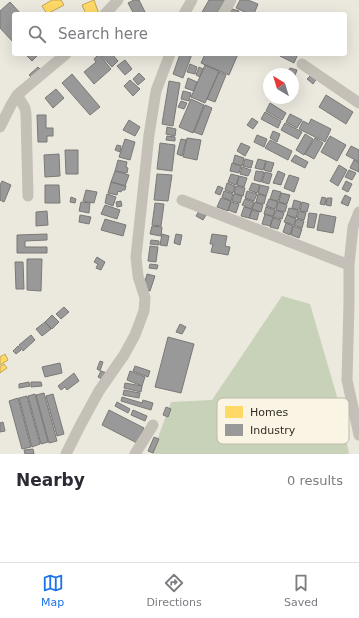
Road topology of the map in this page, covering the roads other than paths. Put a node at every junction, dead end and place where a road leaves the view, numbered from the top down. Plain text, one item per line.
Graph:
1 (118, 0) edge
2 (192, 0) edge
3 (231, 0) edge
4 (107, 12) edge
5 (185, 12) edge
6 (224, 12) edge
7 (64, 56) edge
8 (169, 56) edge
9 (302, 64) dead end
10 (18, 95) junction
11 (359, 103) edge
12 (3, 111) edge
13 (0, 127) edge
14 (28, 196) dead end
15 (182, 200) dead end
16 (359, 212) edge
17 (349, 265) junction
18 (153, 425) dead end
19 (359, 435) edge
20 (66, 454) edge
21 (135, 454) edge

1 - 4 street
2 - 5 street
3 - 6 street
7 - 10 street
8 - 20 street
9 - 11 street
10 - 12 street
10 - 14 street
12 - 13 street
15 - 17 street
16 - 17 street
17 - 19 street
18 - 21 street

